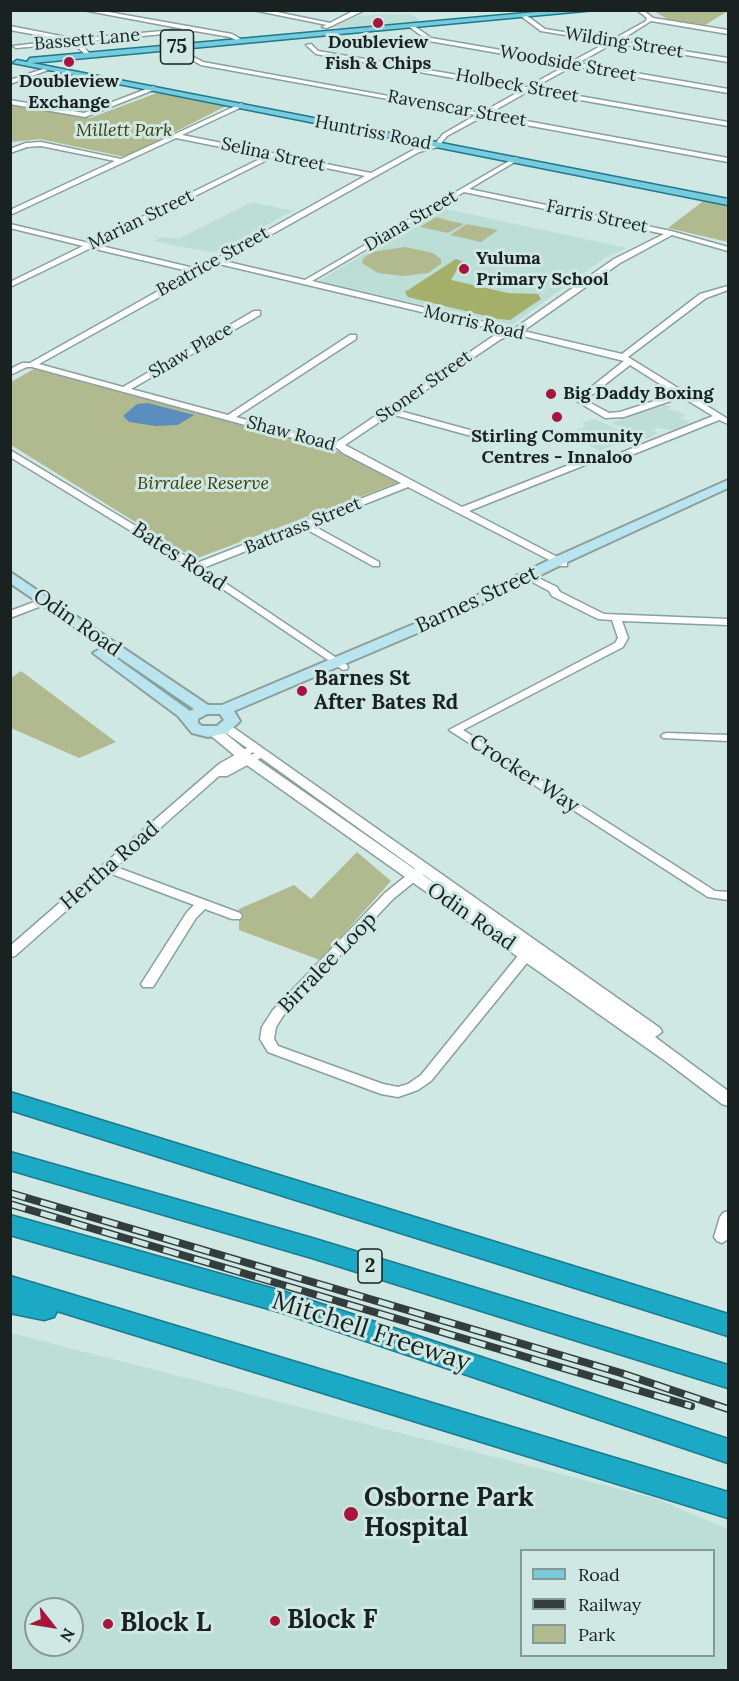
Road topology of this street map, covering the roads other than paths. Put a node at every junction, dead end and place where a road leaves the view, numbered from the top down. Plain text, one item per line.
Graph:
1 (85, 10) edge
2 (255, 10) edge
3 (362, 10) edge
4 (591, 10) edge
5 (639, 10) edge
6 (644, 10) edge
7 (524, 16) junction
8 (652, 20) junction
9 (411, 26) junction
10 (402, 27) junction
11 (10, 28) edge
12 (193, 30) junction
13 (328, 31) junction
14 (729, 32) edge
15 (77, 41) junction
16 (238, 41) junction
17 (615, 41) junction
18 (309, 45) dead end
19 (16, 46) dead end
20 (88, 54) junction
21 (188, 56) dead end
22 (729, 60) edge
23 (17, 64) edge
24 (573, 64) junction
25 (41, 69) junction
26 (10, 82) edge
27 (530, 88) junction
28 (152, 89) junction
29 (729, 91) edge
30 (10, 102) edge
31 (240, 106) junction
32 (483, 114) junction
33 (729, 124) edge
34 (176, 136) junction
35 (439, 142) junction
36 (418, 146) junction
37 (13, 148) edge
38 (273, 155) junction
39 (514, 160) junction
40 (729, 160) edge
41 (123, 161) junction
42 (370, 176) junction
43 (463, 190) junction
44 (729, 201) edge
45 (10, 213) edge
46 (10, 226) edge
47 (671, 233) junction
48 (89, 245) junction
49 (729, 249) edge
50 (216, 261) junction
51 (196, 271) junction
52 (306, 282) junction
53 (10, 285) edge
54 (729, 288) edge
55 (256, 313) dead end
56 (510, 332) junction
57 (353, 337) dead end
58 (626, 359) junction
59 (32, 364) junction
60 (10, 373) edge
61 (125, 389) junction
62 (683, 394) junction
63 (390, 411) junction
64 (231, 417) junction
65 (718, 417) junction
66 (729, 424) edge
67 (478, 435) dead end
68 (339, 445) junction
69 (10, 453) edge
70 (621, 456) dead end
71 (582, 463) dead end
72 (410, 483) junction
73 (729, 484) edge
74 (729, 490) edge
75 (463, 510) junction
76 (306, 525) junction
77 (561, 562) junction
78 (376, 564) dead end
79 (196, 567) junction
80 (10, 576) edge
81 (528, 580) junction
82 (10, 590) edge
83 (36, 601) junction
84 (10, 612) edge
85 (617, 620) junction
86 (729, 622) edge
87 (341, 665) junction
88 (204, 709) junction
89 (189, 721) junction
90 (224, 722) junction
91 (666, 736) dead end
92 (729, 738) edge
93 (252, 753) junction
94 (108, 868) junction
95 (422, 874) junction
96 (729, 896) edge
97 (201, 905) junction
98 (236, 916) dead end
99 (10, 953) edge
100 (537, 956) junction
101 (148, 984) dead end
102 (729, 1088) edge
103 (729, 1100) edge
104 (10, 1101) edge
105 (10, 1161) edge
106 (729, 1217) edge
107 (10, 1225) edge
108 (722, 1237) dead end
109 (10, 1286) edge
110 (10, 1302) edge
111 (131, 1325) junction
112 (729, 1327) edge
113 (729, 1377) edge
114 (729, 1451) edge
115 (729, 1505) edge

1 - 12 street
2 - 13 street
3 - 13 street
4 - 7 main road, 75
5 - 8 street
6 - 8 street
7 - 9 main road, 75
7 - 17 street, Wilding Street
8 - 14 street
8 - 17 street
9 - 10 main road, 75
9 - 24 street, Woodside Street
10 - 13 main road, 75
10 - 13 main road, 75
11 - 15 street
12 - 15 street, Bassett Lane
12 - 16 street
13 - 16 main road, 75
15 - 19 street, Bassett Lane
15 - 20 street
16 - 20 main road, 75
17 - 22 street, Wilding Street
17 - 24 street
18 - 27 street, Holbeck Street
20 - 23 main road, 75
21 - 32 street, Ravenscar Street
23 - 25 main road, Huntriss Road
23 - 28 main road, Huntriss Road
24 - 27 street
24 - 29 street, Woodside Street
25 - 26 street
25 - 28 main road, Huntriss Road
27 - 32 street
27 - 33 street, Holbeck Street
28 - 30 street
28 - 31 main road, Huntriss Road
31 - 34 street
31 - 35 main road, Huntriss Road
31 - 36 main road, Huntriss Road
32 - 35 street
32 - 40 street, Ravenscar Street
34 - 38 street, Selina Street
34 - 41 street
35 - 36 main road, Huntriss Road
35 - 39 main road, Huntriss Road
36 - 42 street, Beatrice Street
37 - 41 street
38 - 42 street, Selina Street
38 - 48 street, Marian Street
39 - 43 street, Diana Street
39 - 44 main road, Huntriss Road
41 - 45 street
42 - 50 street, Beatrice Street
43 - 47 street, Farris Street
43 - 52 street, Diana Street
46 - 48 street
47 - 49 street, Farris Street
47 - 56 street, Stoner Street
48 - 51 street
48 - 53 street, Marian Street
50 - 51 street, Beatrice Street
50 - 52 street, Morris Road
51 - 59 street, Beatrice Street
52 - 56 street, Morris Road
54 - 58 street
55 - 61 street, Shaw Place
56 - 58 street, Morris Road
56 - 63 street, Stoner Street
57 - 64 street
58 - 62 street, Morris Road
58 - 62 street
59 - 60 street, Beatrice Street
59 - 61 street, Shaw Road
61 - 64 street, Shaw Road
62 - 65 street, Morris Road
63 - 67 street
63 - 68 street, Stoner Street
64 - 68 street, Shaw Road
65 - 66 street, Morris Road
65 - 70 street
68 - 72 street, Shaw Road
69 - 79 street, Bates Road
71 - 75 street
72 - 75 street, Shaw Road
72 - 76 street, Battrass Street
73 - 77 main road, Barnes Street
74 - 77 main road, Barnes Street
75 - 77 street, Shaw Road
76 - 78 street
76 - 79 street, Battrass Street
77 - 81 main road, Barnes Street
79 - 87 street, Bates Road
80 - 83 main road, Odin Road
81 - 85 street
81 - 87 main road, Barnes Street
82 - 83 main road, Odin Road
83 - 84 street
83 - 88 main road, Odin Road
83 - 89 main road, Odin Road
85 - 86 street
85 - 96 street, Crocker Way
87 - 90 main road, Barnes Street
88 - 89 main road
88 - 90 main road
89 - 90 main road, Odin Road
90 - 93 street, Odin Road
91 - 92 street
93 - 94 street, Hertha Road
93 - 95 street, Odin Road
94 - 97 street
94 - 99 street, Hertha Road
95 - 100 street, Odin Road
95 - 100 street, Birralee Loop
97 - 98 street
97 - 101 street
100 - 102 street, Odin Road
100 - 103 street, Odin Road
104 - 112 highway
105 - 113 highway, 2
106 - 108 street
107 - 114 highway, Mitchell Freeway
109 - 111 highway
110 - 111 highway
111 - 115 highway

